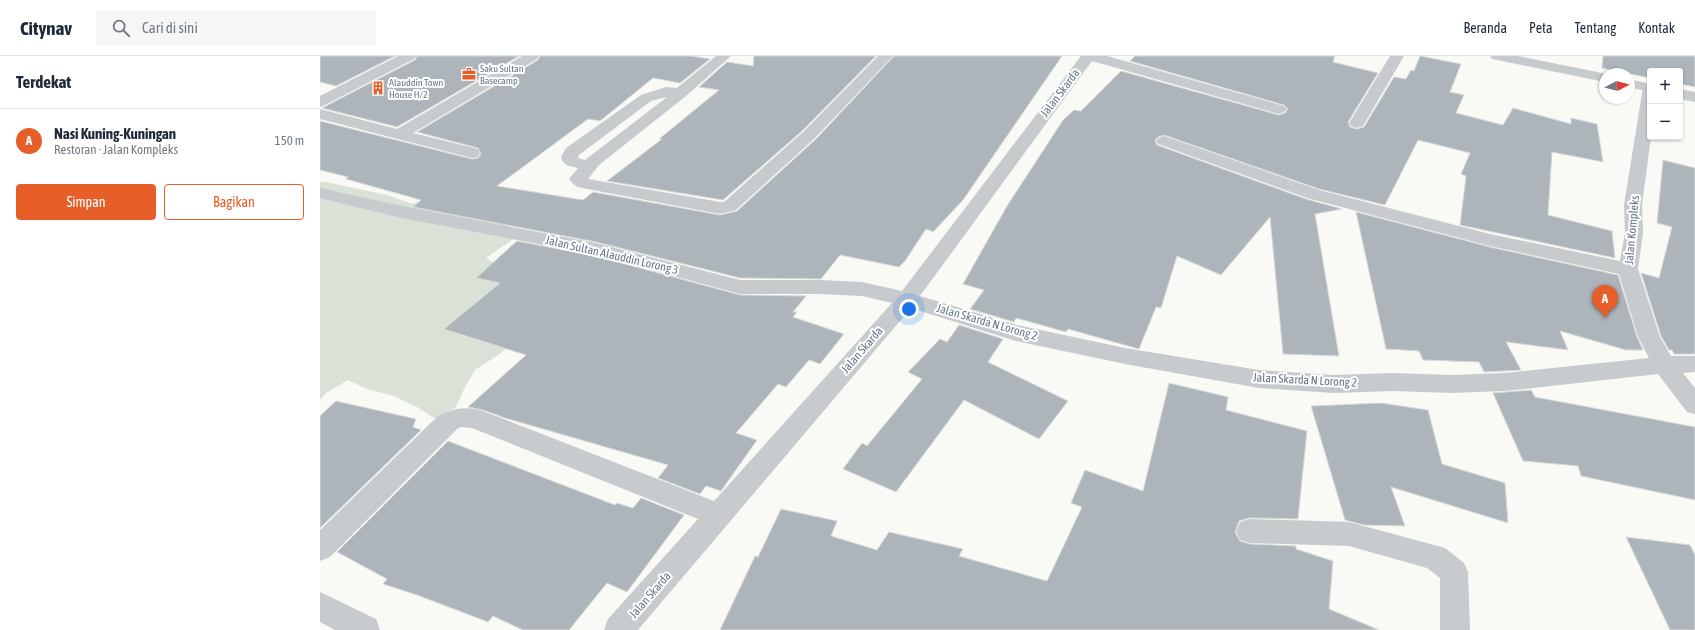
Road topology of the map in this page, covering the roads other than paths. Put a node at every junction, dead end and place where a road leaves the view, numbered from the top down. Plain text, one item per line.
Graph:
1 (409, 56) edge
2 (532, 56) edge
3 (724, 56) edge
4 (886, 56) edge
5 (1088, 56) edge
6 (1091, 56) edge
7 (1398, 56) edge
8 (1497, 56) edge
9 (1599, 77) edge
10 (1635, 84) edge
11 (1647, 87) edge
12 (681, 93) junction
13 (1683, 95) edge
14 (1695, 97) edge
15 (320, 102) edge
16 (1648, 104) edge
17 (1279, 109) dead end
18 (320, 114) edge
19 (1357, 123) dead end
20 (400, 134) junction
21 (1164, 141) dead end
22 (472, 153) dead end
23 (588, 166) junction
24 (320, 193) edge
25 (1628, 269) junction
26 (907, 298) junction
27 (1695, 364) edge
28 (1664, 365) junction
29 (1695, 405) edge
30 (718, 515) junction
31 (1250, 531) dead end
32 (320, 548) edge
33 (320, 606) edge
34 (623, 629) edge
35 (365, 630) edge
36 (1455, 630) edge

1 - 15 street
2 - 20 street
3 - 12 street
4 - 23 street
5 - 26 street, Jalan Skarda
6 - 17 street
7 - 19 street
8 - 9 street
10 - 11 street
12 - 23 street
12 - 23 street
13 - 14 street
16 - 25 street, Jalan Kompleks
18 - 20 street
20 - 22 street
21 - 25 street
24 - 26 street, Jalan Sultan Alauddin Lorong 3
25 - 28 street, Jalan Kompleks
26 - 28 street, Jalan Skarda N Lorong 2
26 - 30 street, Jalan Skarda
27 - 28 street, Jalan Skarda N Lorong 2
28 - 29 street, Jalan Kompleks
30 - 32 street
30 - 34 street, Jalan Skarda
31 - 36 street
33 - 35 street

